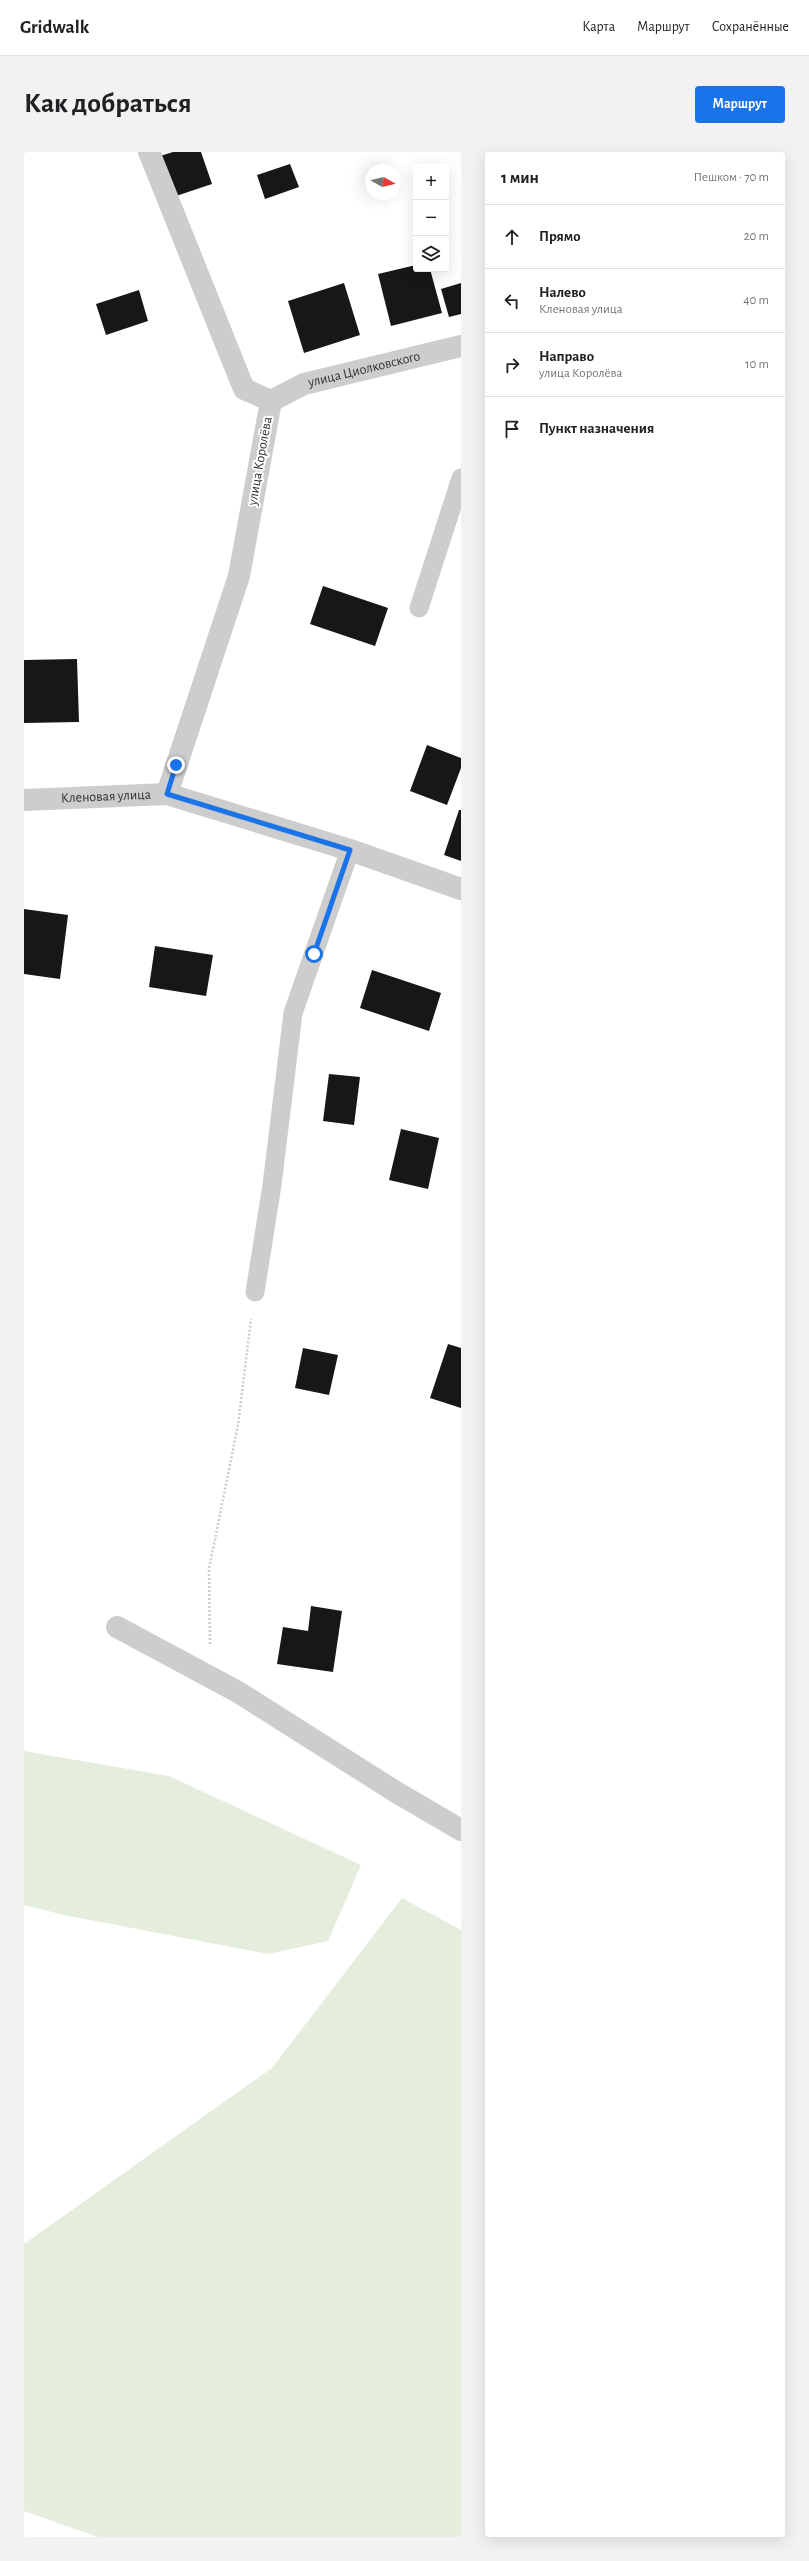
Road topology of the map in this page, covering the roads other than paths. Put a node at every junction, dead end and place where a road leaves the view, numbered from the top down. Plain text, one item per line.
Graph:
1 (149, 152) edge
2 (461, 346) edge
3 (271, 401) junction
4 (461, 478) edge
5 (419, 608) dead end
6 (167, 794) junction
7 (24, 800) edge
8 (350, 850) junction
9 (461, 889) edge
10 (255, 1292) road end
11 (117, 1628) dead end
12 (461, 1830) edge

1 - 3 street, улица Королёва
2 - 3 street, улица Циолковского
3 - 6 street, улица Королёва
4 - 5 lane
6 - 7 street, Кленовая улица
6 - 8 street, Кленовая улица
8 - 9 street, Кленовая улица
8 - 10 lane
11 - 12 street

